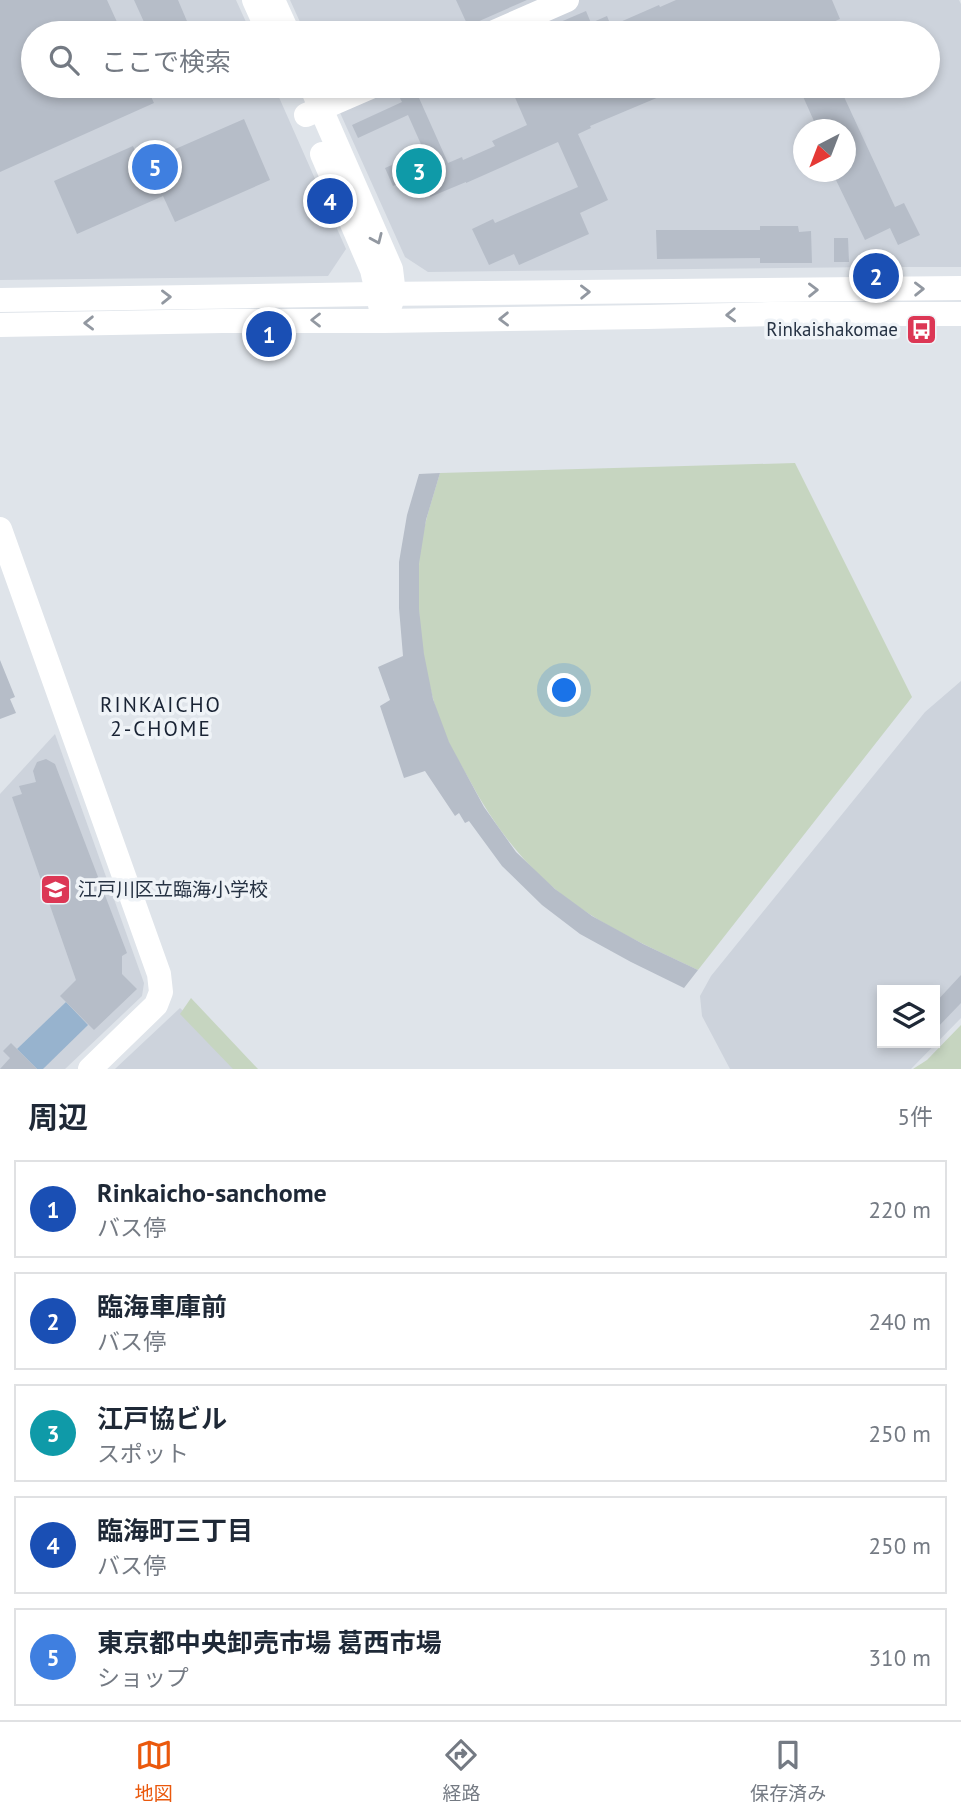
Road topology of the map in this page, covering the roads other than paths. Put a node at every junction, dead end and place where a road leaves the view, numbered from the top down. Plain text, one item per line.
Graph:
1 (254, 0) edge
2 (273, 0) edge
3 (567, 0) edge
4 (264, 21) edge
5 (283, 21) edge
6 (519, 21) edge
7 (302, 98) edge
8 (311, 98) edge
9 (345, 98) edge
10 (313, 112) junction
11 (961, 288) edge
12 (644, 292) junction
13 (385, 294) junction
14 (0, 300) edge
15 (961, 314) edge
16 (647, 317) junction
17 (384, 321) junction
18 (0, 325) edge
19 (0, 529) edge
20 (90, 1069) edge

1 - 4 street
2 - 5 street
3 - 6 street
7 - 10 street
8 - 10 street
9 - 10 street
10 - 13 street
12 -> 11 street
13 -> 12 street
12 - 16 street
14 -> 13 street
13 - 17 street
15 -> 16 street
16 -> 17 street
17 -> 18 street
19 - 20 street

